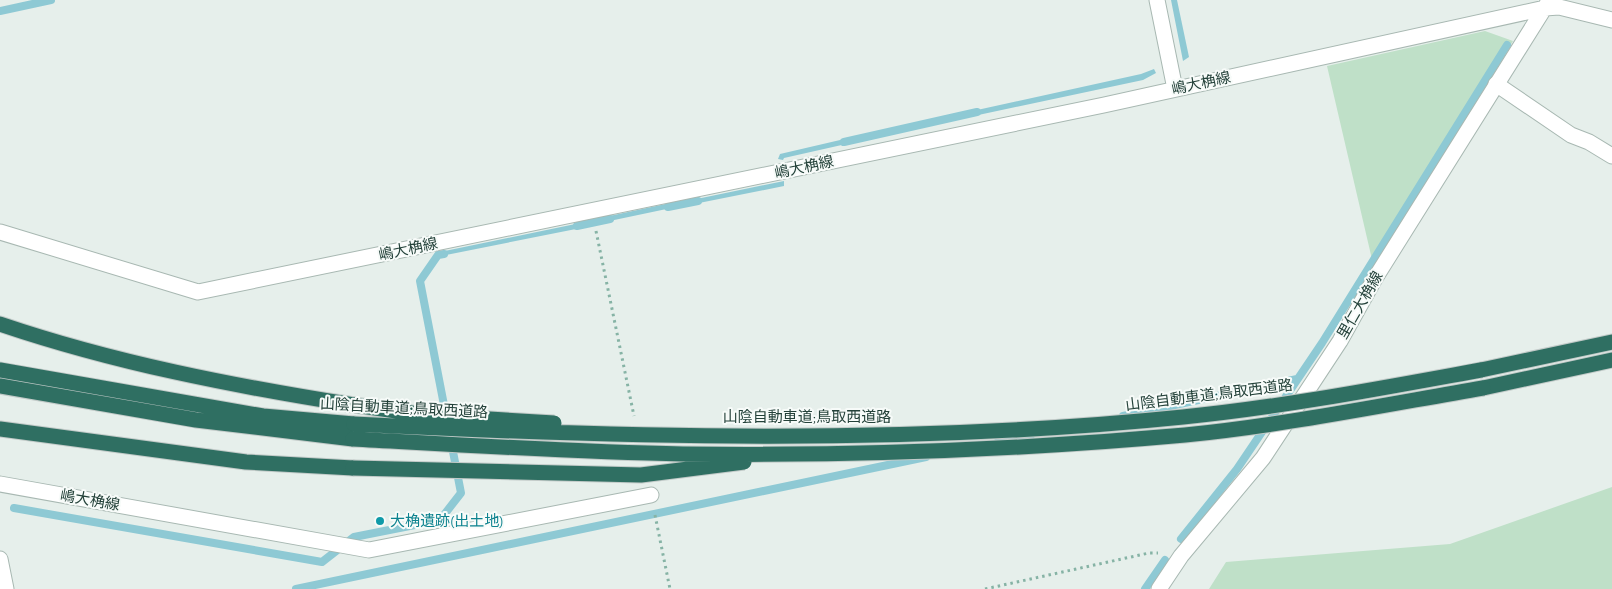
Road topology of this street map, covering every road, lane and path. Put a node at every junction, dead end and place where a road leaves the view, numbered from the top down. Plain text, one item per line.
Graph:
1 (1157, 0) edge
2 (1547, 4) edge
3 (1612, 20) edge
4 (1496, 84) junction
5 (1175, 89) junction
6 (1612, 156) edge
7 (596, 230) dead end
8 (0, 232) edge
9 (0, 324) edge
10 (1612, 342) edge
11 (1612, 360) edge
12 (0, 370) edge
13 (0, 386) edge
14 (635, 420) dead end
15 (0, 429) edge
16 (354, 431) junction
17 (683, 435) junction
18 (810, 453) junction
19 (0, 484) edge
20 (651, 496) joint
21 (1181, 556) junction
22 (0, 559) edge
23 (6, 589) edge
24 (670, 589) edge
25 (985, 589) edge
26 (1159, 589) edge

1 - 5 street
2 - 3 street, 嶋大桷線
2 - 4 street, 里仁大桷線
2 - 5 street, 嶋大桷線
4 - 6 street
4 - 21 street, 里仁大桷線
5 - 8 street, 嶋大桷線
7 - 14 path
9 - 17 highway, bridge
10 - 17 highway, 山陰自動車道;鳥取西道路, bridge
11 - 18 highway, 山陰自動車道;鳥取西道路, bridge
12 - 16 highway, 山陰自動車道;鳥取西道路
13 - 16 highway, 山陰自動車道;鳥取西道路
15 - 18 highway, bridge
16 - 17 highway, 山陰自動車道;鳥取西道路, bridge
16 - 18 highway, 山陰自動車道;鳥取西道路, bridge
19 - 20 street, 嶋大桷線
20 - 24 path
21 - 25 path
21 - 26 street, 里仁大桷線
22 - 23 street

